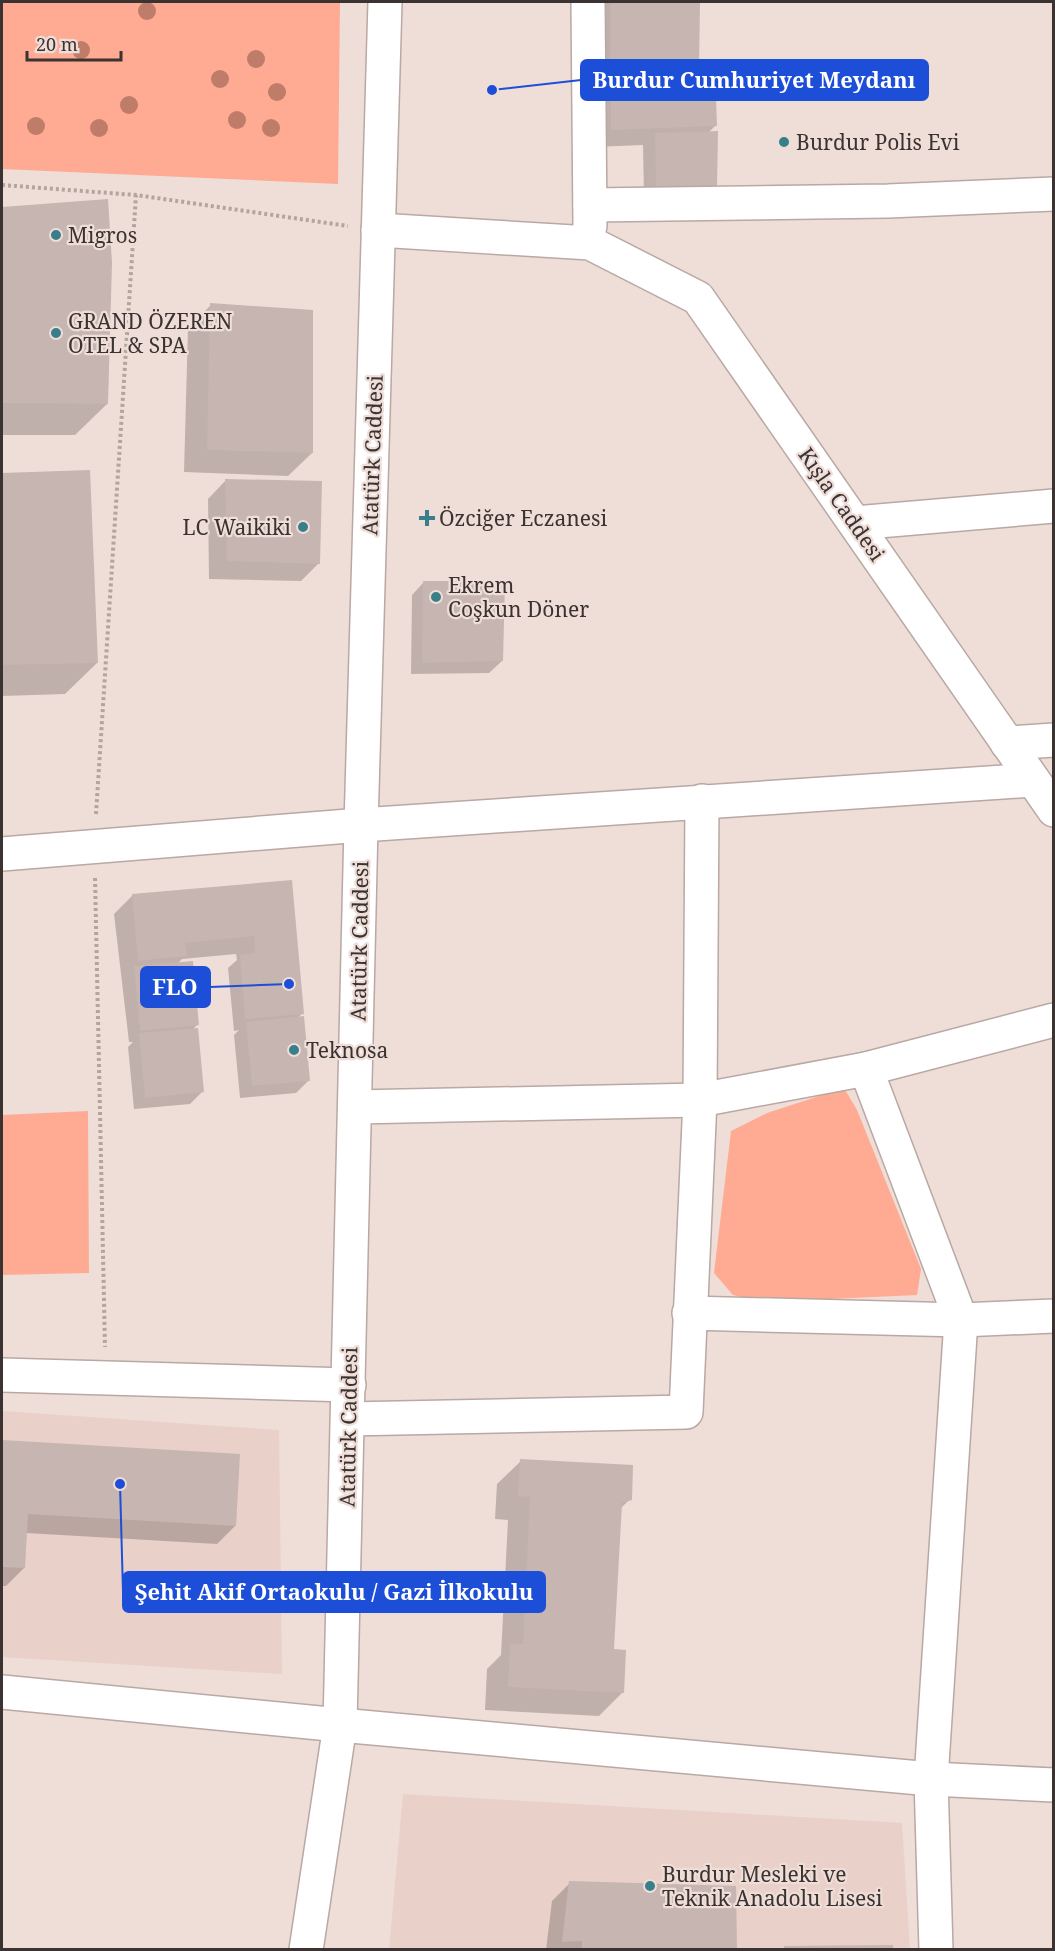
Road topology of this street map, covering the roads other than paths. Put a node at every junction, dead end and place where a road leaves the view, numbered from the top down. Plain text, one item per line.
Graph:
1 (385, 2) edge
2 (588, 2) edge
3 (1053, 194) edge
4 (590, 205) junction
5 (378, 230) junction
6 (590, 243) junction
7 (1053, 506) edge
8 (855, 523) junction
9 (1053, 740) edge
10 (1007, 743) junction
11 (1033, 780) junction
12 (702, 801) junction
13 (1053, 810) edge
14 (361, 825) junction
15 (2, 854) edge
16 (1053, 1020) edge
17 (866, 1069) junction
18 (700, 1100) junction
19 (356, 1107) junction
20 (689, 1313) junction
21 (1053, 1316) edge
22 (961, 1320) junction
23 (2, 1375) edge
24 (349, 1385) junction
25 (348, 1419) junction
26 (2, 1692) edge
27 (340, 1725) junction
28 (931, 1779) junction
29 (1053, 1785) edge
30 (306, 1950) edge
31 (936, 1950) edge

1 - 5 street, Atatürk Caddesi
2 - 4 street
3 - 4 street
4 - 6 street
5 - 6 street
5 - 14 street, Atatürk Caddesi
6 - 8 street, Kışla Caddesi
7 - 8 street
8 - 10 street, Kışla Caddesi
9 - 10 street
10 - 11 street, Kışla Caddesi
11 - 12 street
11 - 13 street, Kışla Caddesi
12 - 14 street
12 - 18 street
14 - 15 street
14 - 19 street, Atatürk Caddesi
16 - 17 street
17 - 18 street
17 - 22 street
18 - 19 street
18 - 20 street
19 - 24 street, Atatürk Caddesi
20 - 22 street
20 - 25 street
21 - 22 street
22 - 28 street
23 - 24 street
24 - 25 street, Atatürk Caddesi
25 - 27 street, Atatürk Caddesi
26 - 27 street
27 - 28 street
27 - 30 street, Atatürk Caddesi
28 - 29 street
28 - 31 street

